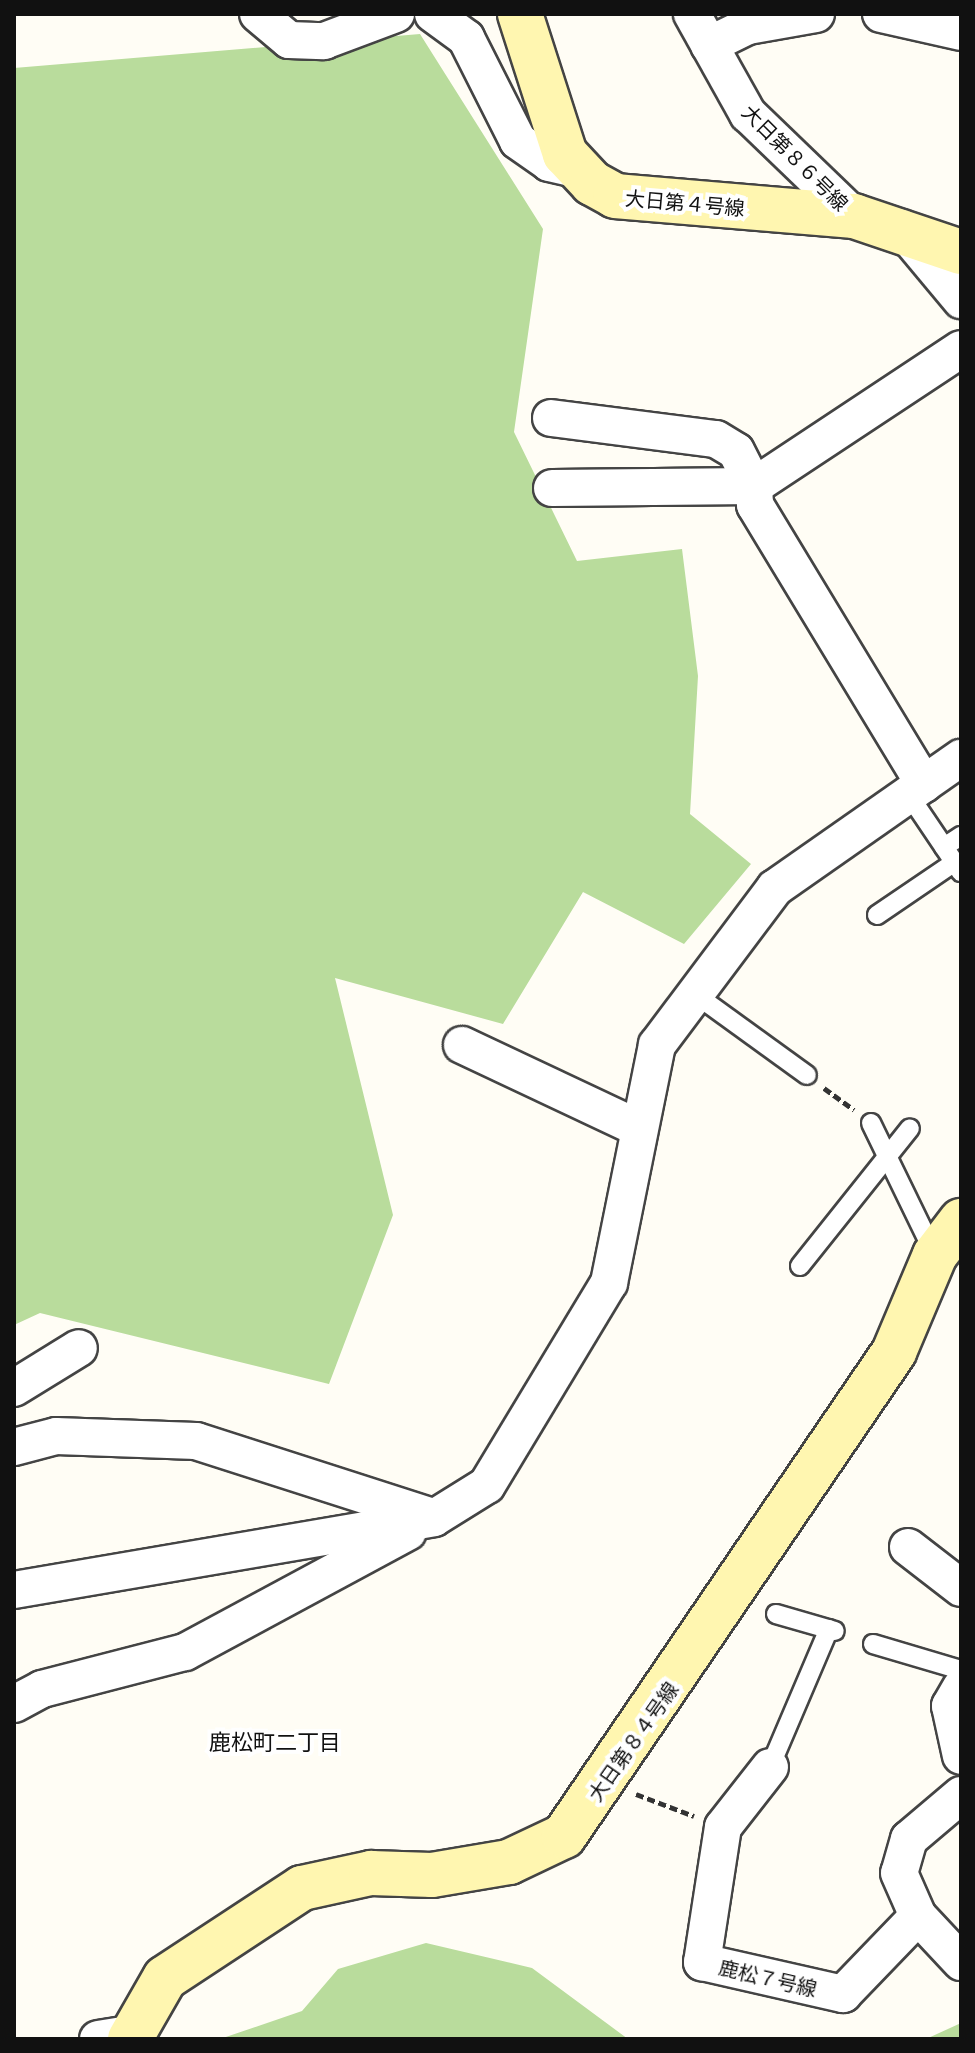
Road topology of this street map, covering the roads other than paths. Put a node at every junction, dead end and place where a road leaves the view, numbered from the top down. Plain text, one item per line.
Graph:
1 (258, 14) edge
2 (396, 14) edge
3 (433, 14) edge
4 (520, 14) edge
5 (816, 14) edge
6 (881, 14) edge
7 (701, 29) edge
8 (961, 32) edge
9 (576, 169) junction
10 (854, 216) junction
11 (900, 227) junction
12 (961, 252) edge
13 (961, 300) edge
14 (961, 349) edge
15 (551, 418) dead end
16 (754, 486) junction
17 (552, 488) dead end
18 (961, 758) edge
19 (916, 789) junction
20 (961, 836) edge
21 (953, 860) edge
22 (877, 915) dead end
23 (695, 994) junction
24 (462, 1045) dead end
25 (807, 1075) road end
26 (871, 1123) road end
27 (638, 1128) junction
28 (910, 1128) dead end
29 (887, 1159) junction
30 (961, 1221) edge
31 (935, 1255) junction
32 (800, 1266) dead end
33 (79, 1348) dead end
34 (14, 1388) edge
35 (14, 1447) edge
36 (434, 1518) junction
37 (908, 1547) dead end
38 (961, 1588) edge
39 (14, 1590) edge
40 (776, 1614) dead end
41 (873, 1644) dead end
42 (961, 1670) edge
43 (961, 1687) edge
44 (14, 1704) edge
45 (961, 1756) edge
46 (770, 1767) joint
47 (961, 1795) edge
48 (918, 1916) junction
49 (961, 1962) edge
50 (120, 2037) edge

1 - 2 street
3 - 9 street
4 - 9 street
5 - 7 street
6 - 8 street
7 - 10 street, 大日第８６号線
9 - 10 street, 大日第４号線
10 - 11 street, 大日第４号線
11 - 12 street, 大日第４号線
11 - 13 street
14 - 16 street
15 - 16 street
16 - 17 street
16 - 19 street
18 - 19 street
19 - 21 lane
19 - 23 street
20 - 21 lane
21 - 22 lane
23 - 25 lane
23 - 27 street
24 - 27 street
26 - 29 lane
27 - 36 street
28 - 29 lane
29 - 31 lane
29 - 32 lane
30 - 31 street, 大日第８４号線
31 - 50 street, 大日第８４号線
33 - 34 street
35 - 36 street
36 - 39 street
36 - 44 street
37 - 38 street
40 - 46 lane
41 - 42 lane
43 - 45 street
46 - 48 street, 鹿松７号線
47 - 48 street
48 - 49 street

